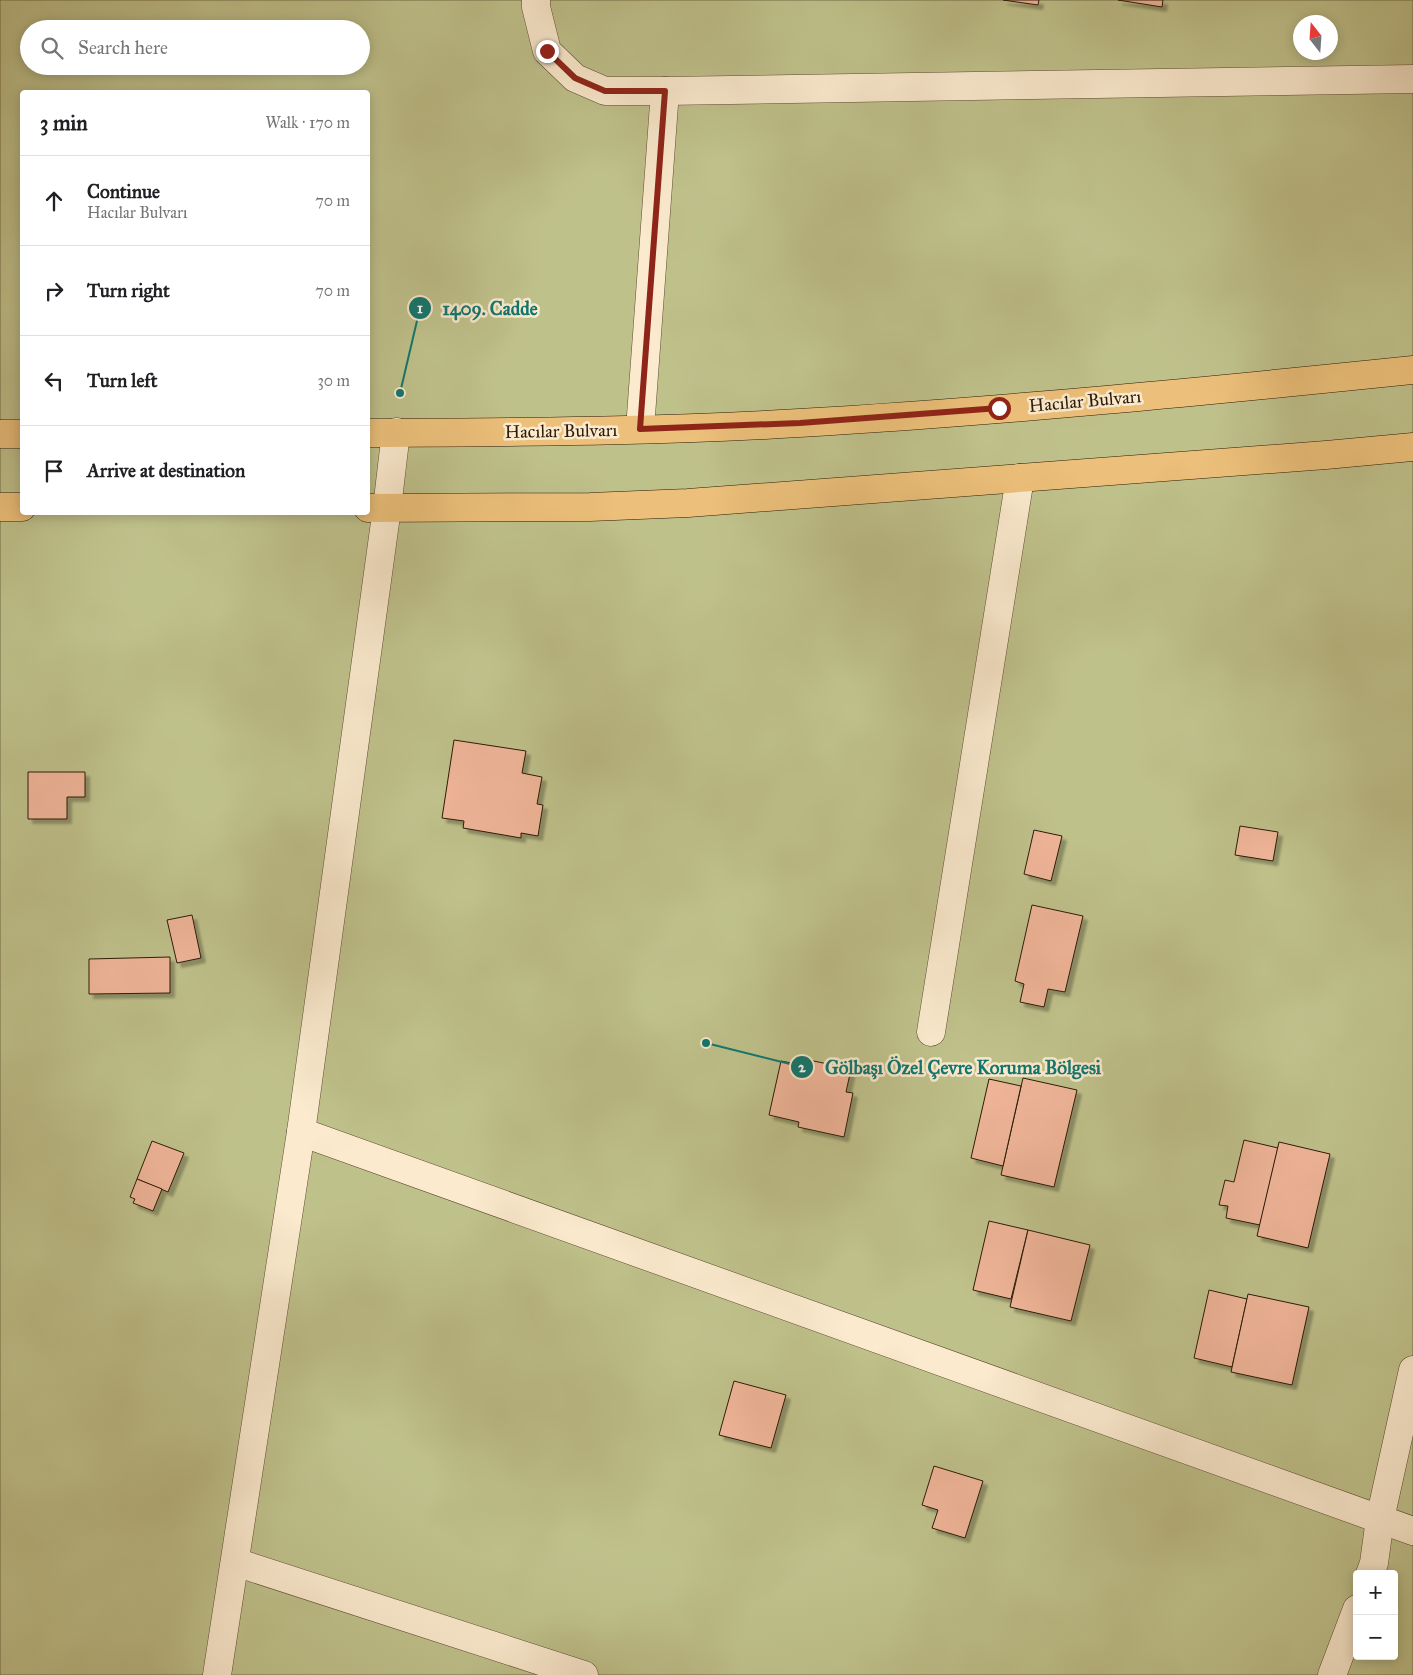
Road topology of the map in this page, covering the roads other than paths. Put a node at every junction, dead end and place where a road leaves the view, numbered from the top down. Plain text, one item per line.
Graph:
1 (536, 0) edge
2 (1413, 79) edge
3 (665, 91) junction
4 (1413, 370) edge
5 (640, 429) junction
6 (396, 432) junction
7 (370, 433) edge
8 (0, 434) edge
9 (20, 434) edge
10 (1413, 447) edge
11 (1020, 478) junction
12 (0, 507) edge
13 (20, 507) edge
14 (377, 508) edge
15 (931, 1032) dead end
16 (301, 1132) junction
17 (1413, 1370) edge
18 (1380, 1519) junction
19 (1413, 1531) edge
20 (235, 1562) junction
21 (1371, 1570) edge
22 (1355, 1615) edge
23 (217, 1675) edge
24 (584, 1675) edge
25 (1332, 1675) edge

1 - 3 street
2 - 3 street
3 - 5 street
4 - 5 main road, Hacılar Bulvarı
5 - 6 main road, Hacılar Bulvarı
6 - 7 main road, Hacılar Bulvarı
6 - 14 street
8 - 9 main road
10 - 11 main road
11 - 14 main road
11 - 15 street
12 - 13 main road
14 - 16 street
16 - 18 street
16 - 20 street
17 - 18 street
18 - 19 street
18 - 21 street
20 - 23 street
20 - 24 street
22 - 25 street

